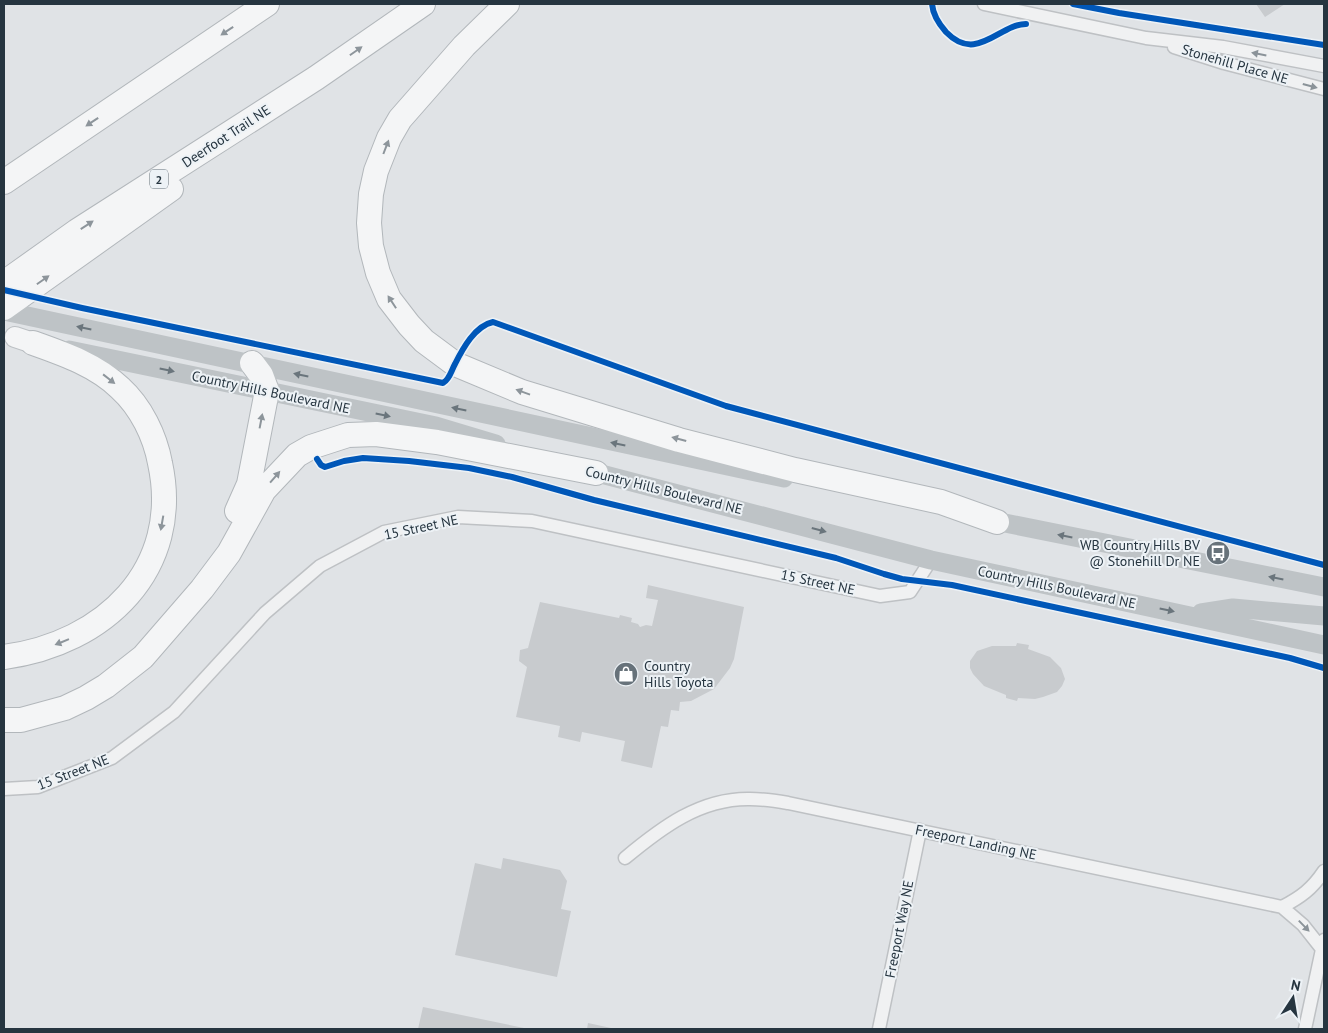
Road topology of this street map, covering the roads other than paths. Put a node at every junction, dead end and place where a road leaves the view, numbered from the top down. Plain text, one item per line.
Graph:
1 (267, 4) edge
2 (423, 4) edge
3 (507, 4) edge
4 (984, 4) edge
5 (1146, 38) junction
6 (1324, 66) edge
7 (316, 78) junction
8 (1324, 89) edge
9 (4, 182) edge
10 (4, 283) edge
11 (4, 310) edge
12 (17, 338) edge
13 (252, 363) junction
14 (267, 390) junction
15 (596, 473) junction
16 (996, 522) junction
17 (931, 560) junction
18 (1324, 587) edge
19 (1190, 615) junction
20 (1324, 616) edge
21 (1292, 637) junction
22 (1324, 645) edge
23 (1324, 655) edge
24 (4, 657) edge
25 (4, 716) edge
26 (4, 720) edge
27 (4, 789) edge
28 (920, 830) junction
29 (625, 858) dead end
30 (1324, 871) edge
31 (1282, 907) junction
32 (1323, 944) edge
33 (879, 1029) edge
34 (1305, 1029) edge

1 -> 9 highway
7 -> 2 highway, Deerfoot Trail NE / 2
16 -> 3 highway
4 - 5 street, Stonehill Place NE
6 -> 5 street, Stonehill Place NE
5 -> 8 street, Stonehill Place NE
10 -> 7 highway, Deerfoot Trail NE / 2
11 -> 7 highway
13 -> 11 main road, Country Hills Boulevard NE
12 -> 14 main road, Country Hills Boulevard NE
12 -> 24 highway
13 - 14 highway
16 -> 13 main road, Country Hills Boulevard NE
14 -> 15 main road, Country Hills Boulevard NE
25 -> 14 highway
15 -> 17 main road, Country Hills Boulevard NE
26 -> 15 highway
18 -> 16 main road, Country Hills Boulevard NE
17 -> 19 main road, Country Hills Boulevard NE
17 - 27 street, 15 Street NE
19 - 20 main road
19 - 21 main road, Country Hills Boulevard NE
21 - 22 main road, Country Hills Boulevard NE
21 - 23 main road
28 - 29 street, Freeport Landing NE
28 - 31 street, Freeport Landing NE
28 - 33 street, Freeport Way NE
30 - 31 street
31 -> 32 street, Freeport Landing NE
32 - 34 street

